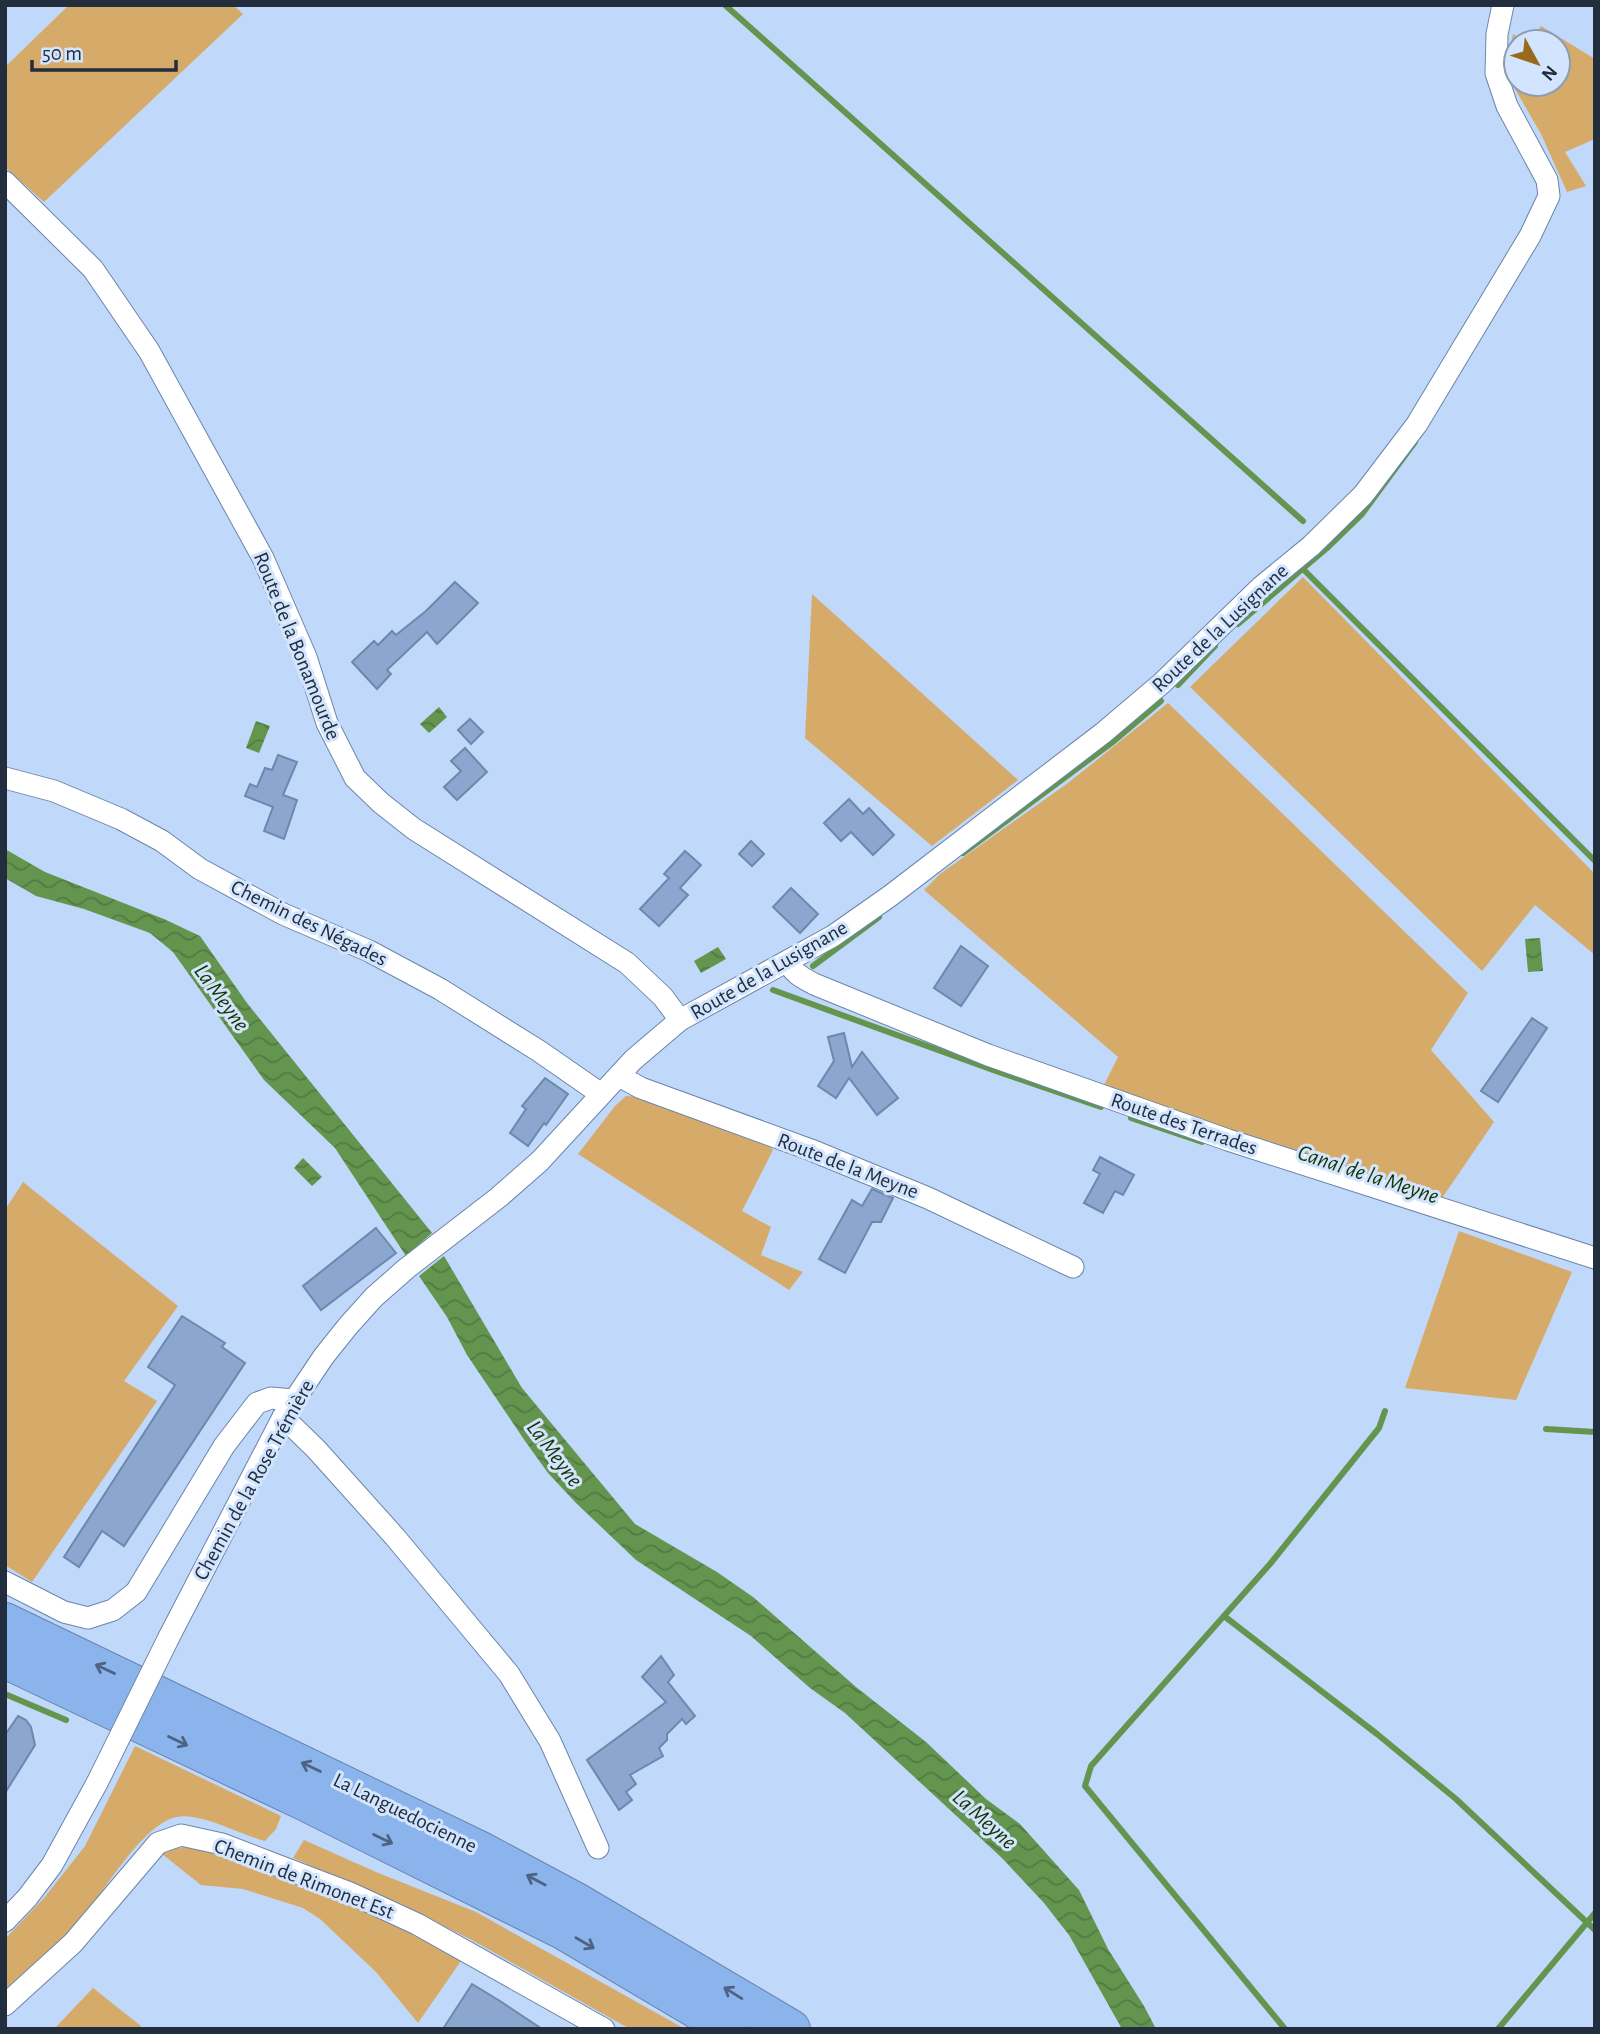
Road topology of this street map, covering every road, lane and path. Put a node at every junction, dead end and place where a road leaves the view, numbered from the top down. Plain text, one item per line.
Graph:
1 (1503, 5) edge
2 (5, 182) edge
3 (5, 778) edge
4 (788, 961) junction
5 (680, 1020) junction
6 (619, 1076) junction
7 (601, 1094) junction
8 (1595, 1258) edge
9 (1073, 1267) dead end
10 (288, 1408) junction
11 (5, 1582) edge
12 (5, 1622) edge
13 (5, 1659) edge
14 (598, 1848) dead end
15 (5, 1921) edge
16 (5, 2005) edge
17 (604, 2029) edge
18 (730, 2029) edge
19 (791, 2029) edge

1 - 4 street, Route de la Lusignane
2 - 5 street, Route de la Bonamourde
3 - 7 street, Chemin des Négades
4 - 5 street, Route de la Lusignane
4 - 8 street, Route des Terrades
5 - 6 street, Route de la Lusignane
6 - 7 street, Chemin de la Rose Trémière
6 - 9 street, Route de la Meyne
7 - 10 street, Chemin de la Rose Trémière
10 - 11 street
10 - 14 street
10 - 15 street, Chemin de la Rose Trémière, bridge
19 -> 12 highway, La Languedocienne
13 -> 18 highway, La Languedocienne
16 - 17 street, Chemin de Rimonet Est

